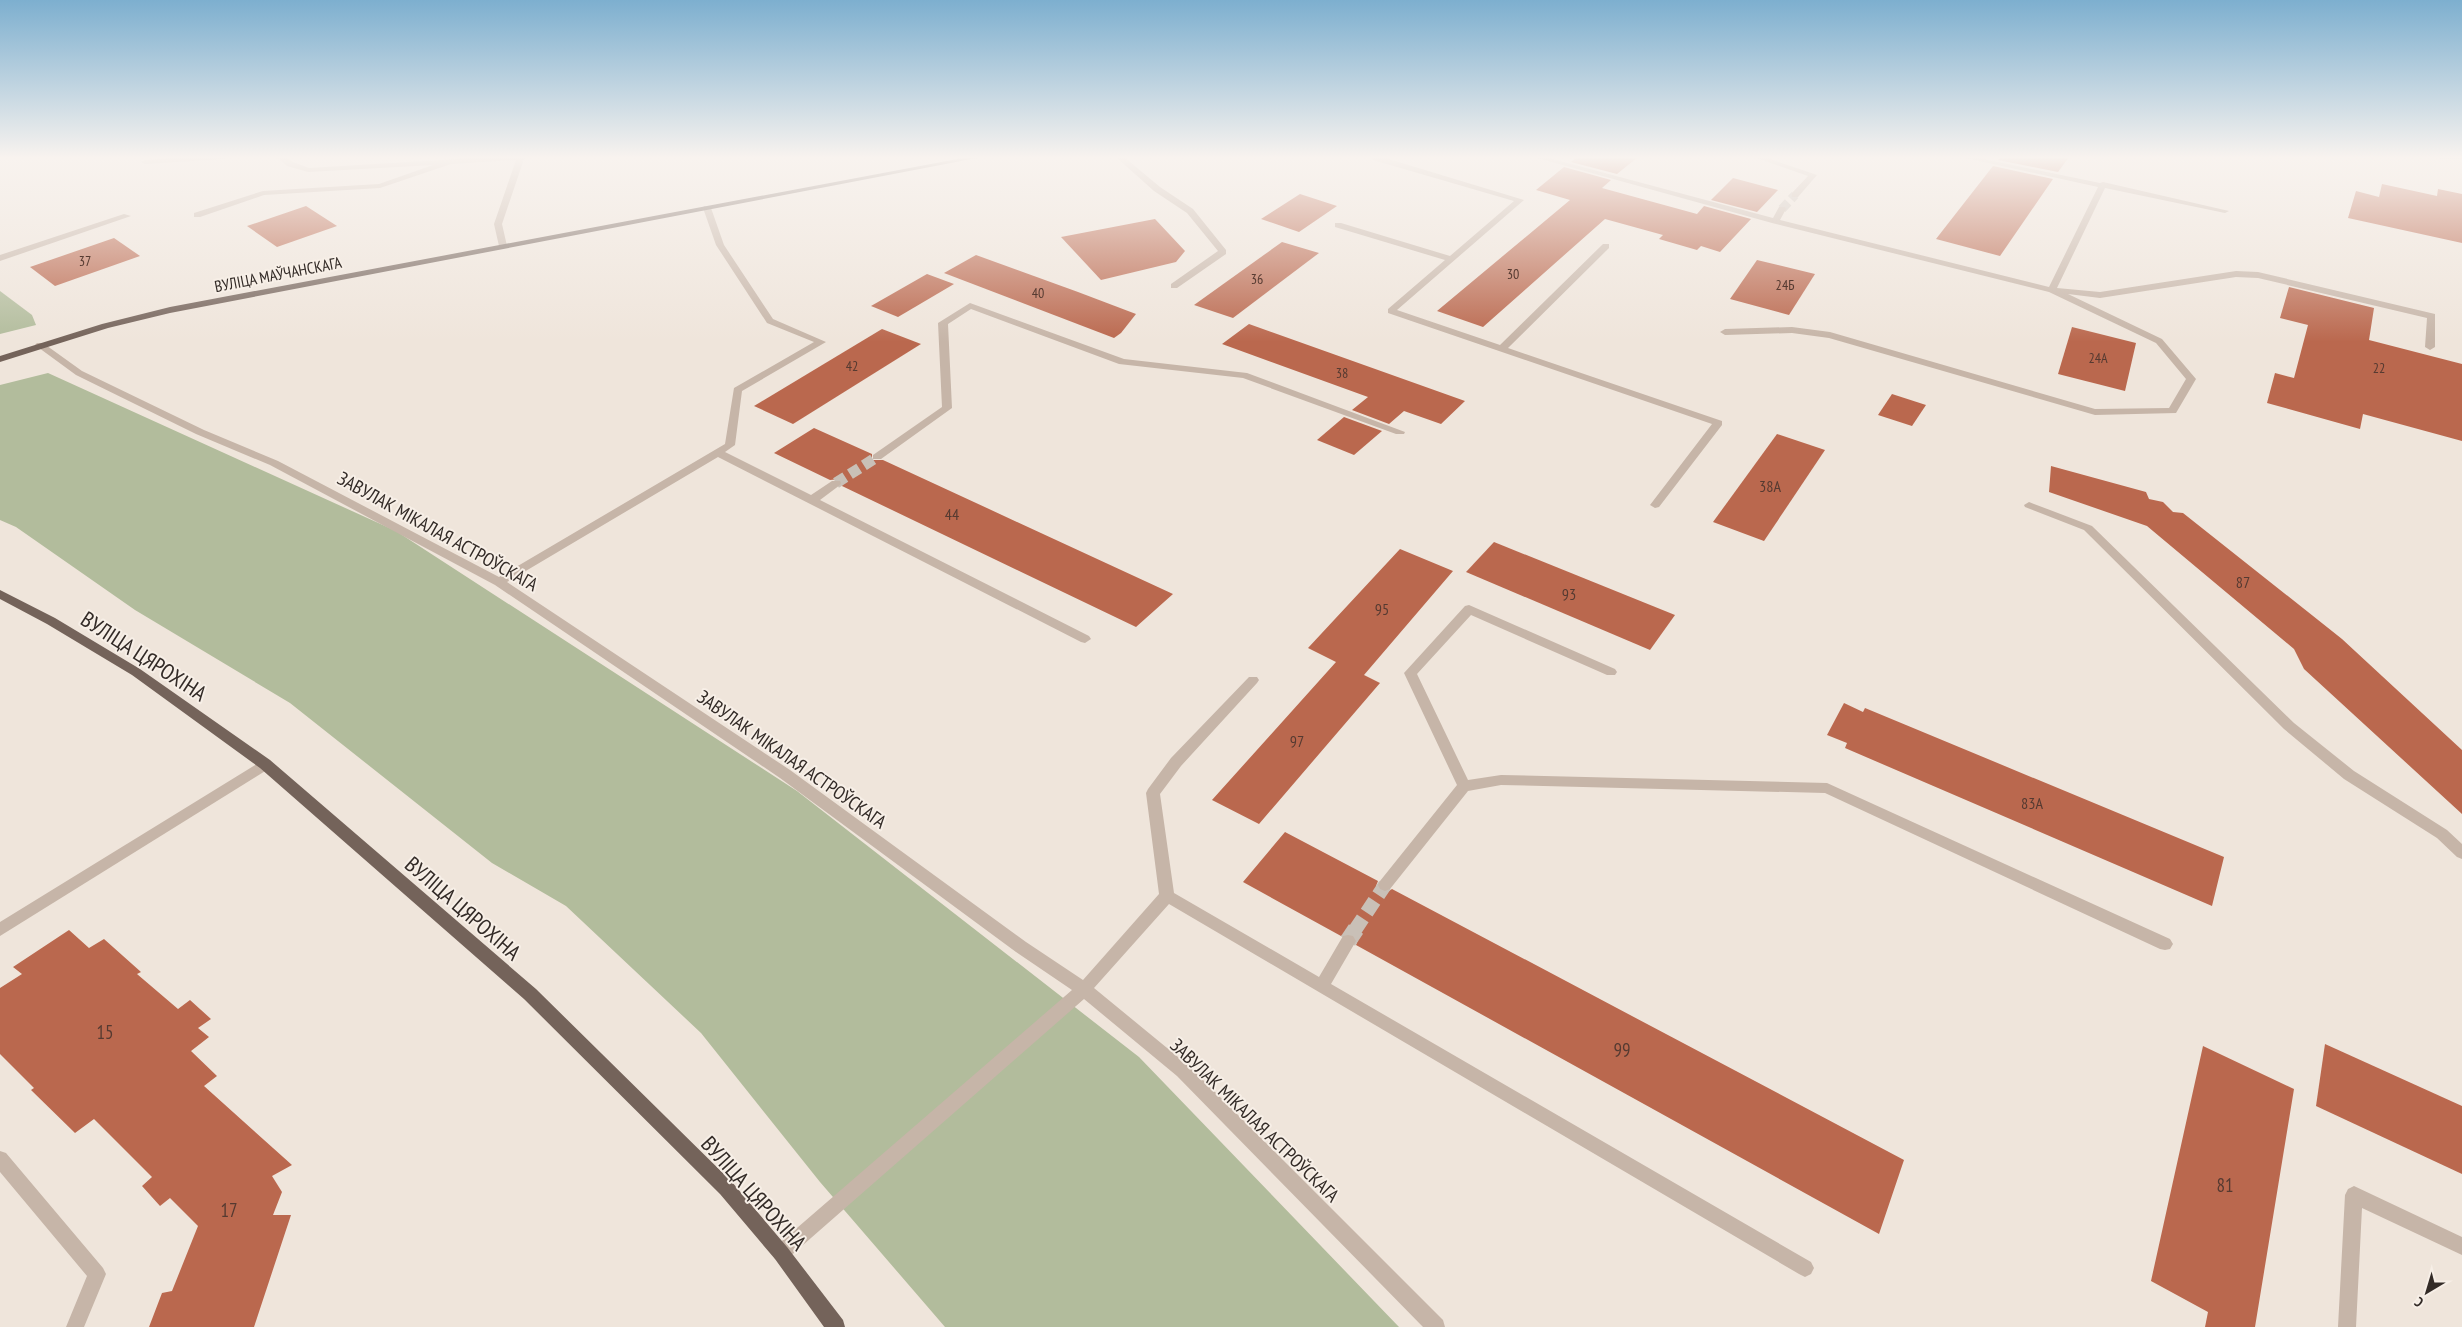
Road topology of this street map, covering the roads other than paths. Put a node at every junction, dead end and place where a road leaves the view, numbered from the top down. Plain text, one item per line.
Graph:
1 (118, 219) edge
2 (500, 219) edge
3 (648, 219) edge
4 (711, 219) edge
5 (1196, 219) edge
6 (1498, 219) edge
7 (1767, 219) edge
8 (2086, 219) edge
9 (1775, 221) joint
10 (1338, 225) dead end
11 (503, 246) junction
12 (1606, 246) dead end
13 (0, 258) edge
14 (1451, 259) junction
15 (1174, 286) dead end
16 (2052, 290) junction
17 (1725, 332) dead end
18 (40, 345) junction
19 (1502, 348) junction
20 (2430, 348) dead end
21 (0, 359) edge
22 (1400, 432) dead end
23 (718, 453) junction
24 (877, 457) tunnel mouth
25 (836, 483) tunnel mouth
26 (812, 500) junction
27 (1655, 505) dead end
28 (2029, 505) dead end
29 (499, 582) junction
30 (0, 594) edge
31 (1085, 639) dead end
32 (1611, 672) dead end
33 (1253, 680) dead end
34 (265, 764) junction
35 (1464, 786) junction
36 (2462, 854) edge
37 (1385, 885) tunnel mouth
38 (1167, 896) junction
39 (0, 930) edge
40 (1348, 941) tunnel mouth
41 (2166, 944) dead end
42 (1322, 986) junction
43 (1084, 989) junction
44 (0, 1159) edge
45 (2462, 1246) edge
46 (781, 1253) junction
47 (1805, 1268) dead end
48 (75, 1327) edge
49 (836, 1327) edge
50 (1436, 1327) edge
51 (2347, 1327) edge

1 - 13 street
2 - 11 street
3 - 11 main road, ВУЛІЦА МАЎЧАНСКАГА
4 - 23 street
5 - 15 street
6 - 14 street
7 - 9 street
8 - 16 street
9 - 16 street
10 - 14 street
11 - 18 main road, ВУЛІЦА МАЎЧАНСКАГА
12 - 19 street
14 - 19 street
16 - 17 street
16 - 20 street
18 - 21 main road, ВУЛІЦА МАЎЧАНСКАГА
18 - 29 street, ЗАВУЛАК МІКАЛАЯ АСТРОЎСКАГА
19 - 27 street
22 - 24 street
23 - 26 street
23 - 29 street
25 - 26 street
26 - 31 street
28 - 36 street
29 - 43 street, ЗАВУЛАК МІКАЛАЯ АСТРОЎСКАГА
30 - 34 main road, ВУЛІЦА ЦЯРОХІНА
32 - 35 street
33 - 38 street
34 - 39 street
34 - 46 main road, ВУЛІЦА ЦЯРОХІНА
35 - 37 street
35 - 41 street
38 - 42 street
38 - 43 street
40 - 42 street
42 - 47 street
43 - 46 street
43 - 50 street, ЗАВУЛАК МІКАЛАЯ АСТРОЎСКАГА
44 - 48 street
45 - 51 street
46 - 49 main road, ВУЛІЦА ЦЯРОХІНА

